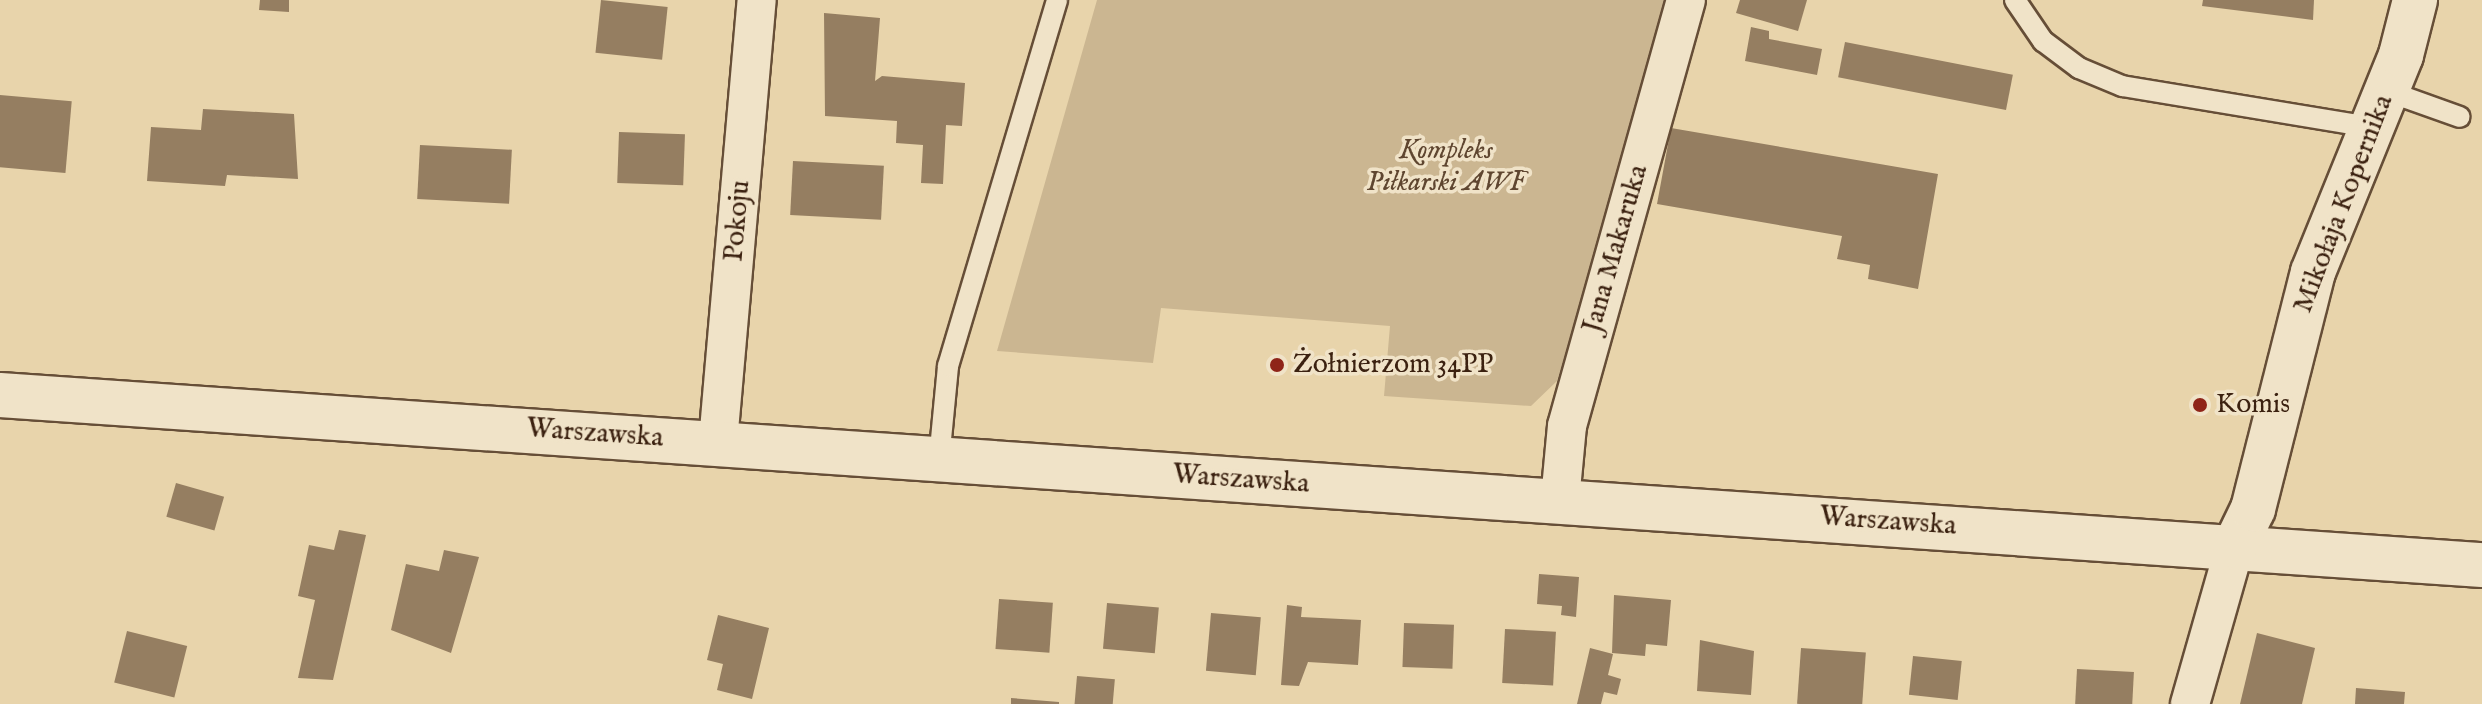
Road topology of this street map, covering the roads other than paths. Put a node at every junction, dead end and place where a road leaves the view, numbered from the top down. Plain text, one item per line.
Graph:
1 (757, 0) edge
2 (1057, 0) edge
3 (1686, 0) edge
4 (2015, 0) edge
5 (2415, 0) edge
6 (2379, 109) junction
7 (2460, 117) dead end
8 (0, 395) edge
9 (718, 442) junction
10 (939, 460) junction
11 (1560, 500) junction
12 (2235, 546) junction
13 (2482, 565) edge
14 (2190, 704) edge

1 - 9 street, Pokoju
2 - 10 lane
3 - 11 street, Jana Makaruka
4 - 6 lane
5 - 6 street, Mikołaja Kopernika
6 - 7 lane
6 - 12 street, Mikołaja Kopernika
8 - 9 street, Warszawska
9 - 10 street, Warszawska
10 - 11 street, Warszawska
11 - 12 street, Warszawska
12 - 13 street, Warszawska
12 - 14 street

